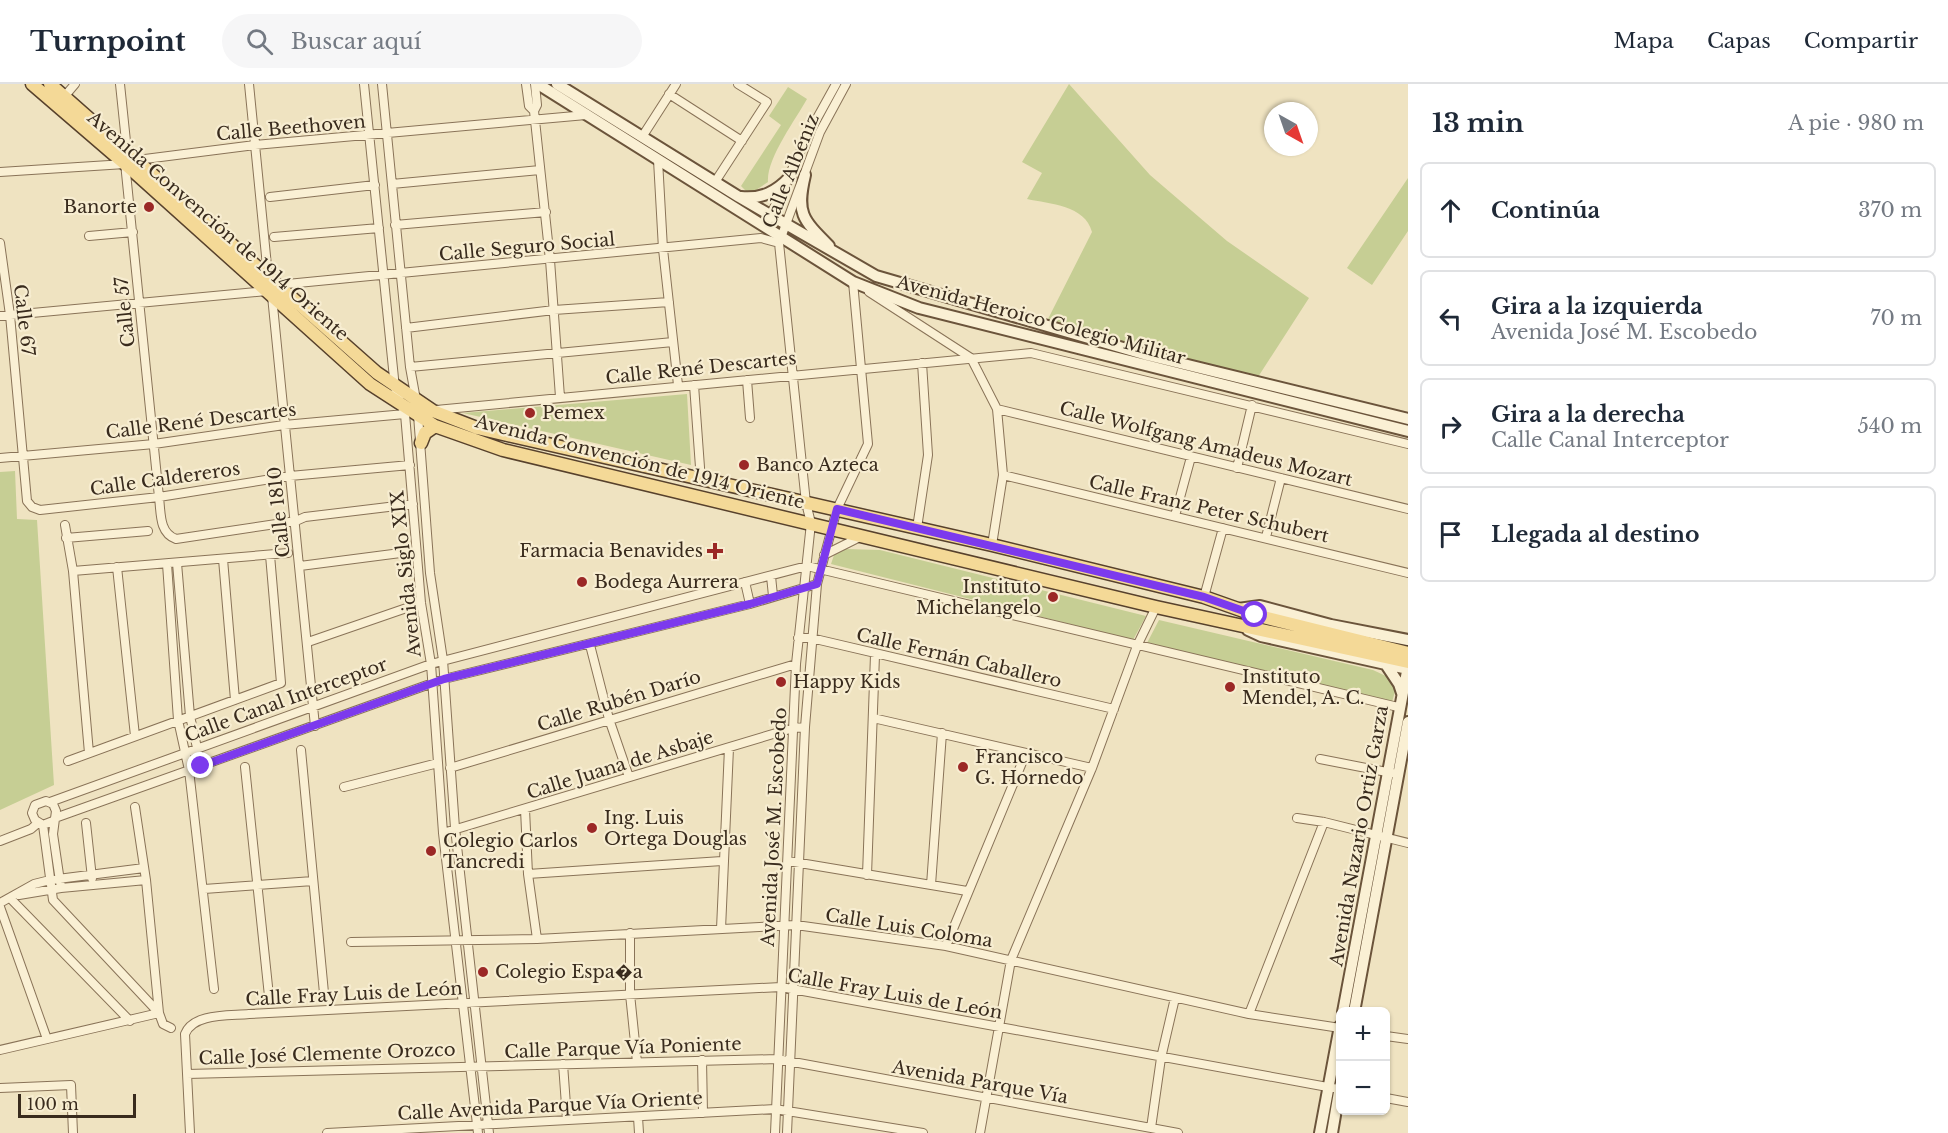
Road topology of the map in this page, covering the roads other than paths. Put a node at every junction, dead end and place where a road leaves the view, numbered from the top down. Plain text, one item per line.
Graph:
1 (50, 84) edge
2 (75, 84) edge
3 (120, 84) edge
4 (249, 84) edge
5 (364, 84) edge
6 (382, 84) edge
7 (526, 84) edge
8 (537, 84) edge
9 (557, 84) edge
10 (676, 84) edge
11 (738, 84) edge
12 (837, 84) edge
13 (846, 84) edge
14 (34, 87) edge
15 (669, 94) junction
16 (64, 97) junction
17 (534, 115) junction
18 (586, 115) junction
19 (386, 134) junction
20 (369, 136) junction
21 (642, 137) junction
22 (742, 141) junction
23 (255, 145) junction
24 (126, 157) junction
25 (138, 160) junction
26 (658, 160) junction
27 (540, 170) junction
28 (0, 172) edge
29 (805, 175) junction
30 (790, 177) junction
31 (715, 182) junction
32 (392, 184) junction
33 (375, 185) junction
34 (270, 197) dead end
35 (739, 197) junction
36 (546, 212) junction
37 (769, 215) junction
38 (785, 224) junction
39 (395, 225) junction
40 (765, 227) junction
41 (379, 228) junction
42 (133, 232) junction
43 (89, 236) dead end
44 (274, 237) dead end
45 (780, 239) junction
46 (0, 243) edge
47 (663, 249) junction
48 (843, 258) junction
49 (550, 260) junction
50 (401, 274) junction
51 (385, 275) junction
52 (853, 282) junction
53 (271, 287) junction
54 (139, 302) junction
55 (669, 302) junction
56 (554, 310) junction
57 (10, 315) junction
58 (0, 316) edge
59 (406, 328) junction
60 (673, 342) junction
61 (557, 351) junction
62 (971, 358) junction
63 (921, 363) junction
64 (410, 367) junction
65 (859, 368) junction
66 (791, 374) junction
67 (747, 380) junction
68 (694, 385) junction
69 (678, 386) junction
70 (395, 388) junction
71 (560, 397) junction
72 (416, 400) junction
73 (1252, 405) junction
74 (403, 409) junction
75 (997, 409) junction
76 (433, 411) junction
77 (419, 416) junction
78 (750, 418) dead end
79 (1408, 419) edge
80 (284, 425) junction
81 (435, 426) junction
82 (1408, 431) edge
83 (421, 443) junction
84 (154, 444) junction
85 (1408, 444) edge
86 (23, 455) junction
87 (1191, 457) junction
88 (0, 458) edge
89 (410, 465) junction
90 (1237, 468) junction
91 (1003, 475) junction
92 (290, 476) junction
93 (1281, 478) junction
94 (701, 481) junction
95 (159, 497) junction
96 (806, 503) junction
97 (413, 504) junction
98 (32, 507) joint
99 (837, 509) junction
100 (1408, 509) edge
101 (1175, 516) junction
102 (296, 521) junction
103 (811, 523) junction
104 (65, 525) dead end
105 (916, 528) junction
106 (1223, 528) junction
107 (832, 529) junction
108 (147, 531) dead end
109 (862, 536) junction
110 (1266, 537) junction
111 (66, 538) junction
112 (992, 545) junction
113 (416, 551) junction
114 (288, 553) dead end
115 (270, 555) junction
116 (824, 555) junction
117 (223, 558) junction
118 (177, 563) junction
119 (167, 564) junction
120 (300, 566) junction
121 (807, 566) junction
122 (117, 567) junction
123 (820, 569) junction
124 (73, 571) junction
125 (1408, 573) edge
126 (771, 576) junction
127 (745, 582) junction
128 (817, 584) junction
129 (804, 589) junction
130 (773, 596) junction
131 (1204, 597) junction
132 (421, 603) junction
133 (750, 604) junction
134 (1156, 607) junction
135 (1237, 609) junction
136 (1254, 621) junction
137 (1236, 624) junction
138 (1408, 631) edge
139 (798, 638) junction
140 (811, 638) junction
141 (1393, 638) junction
142 (1408, 640) edge
143 (308, 642) junction
144 (590, 645) junction
145 (1137, 646) junction
146 (1408, 653) edge
147 (875, 655) junction
148 (443, 660) junction
149 (1385, 663) junction
150 (430, 664) junction
151 (796, 664) junction
152 (1408, 667) edge
153 (444, 679) junction
154 (430, 683) junction
155 (1402, 693) junction
156 (235, 700) junction
157 (313, 706) junction
158 (1398, 707) junction
159 (1114, 709) junction
160 (190, 716) junction
161 (873, 718) junction
162 (609, 719) junction
163 (178, 720) junction
164 (1408, 722) edge
165 (315, 726) junction
166 (806, 727) junction
167 (793, 728) junction
168 (942, 733) junction
169 (135, 736) junction
170 (197, 748) junction
171 (729, 748) junction
172 (301, 750) dead end
173 (186, 752) junction
174 (89, 753) junction
175 (1026, 753) junction
176 (1320, 759) dead end
177 (69, 761) dead end
178 (438, 763) junction
179 (201, 766) junction
180 (245, 767) dead end
181 (450, 768) junction
182 (1092, 768) junction
183 (189, 770) junction
184 (1388, 772) junction
185 (1400, 774) junction
186 (629, 777) junction
187 (344, 787) dead end
188 (50, 802) junction
189 (135, 807) dead end
190 (525, 809) junction
191 (1297, 818) dead end
192 (54, 820) junction
193 (1324, 822) junction
194 (86, 823) dead end
195 (41, 824) junction
196 (455, 828) junction
197 (443, 833) junction
198 (1380, 837) junction
199 (0, 841) edge
200 (1408, 843) edge
201 (722, 861) junction
202 (788, 861) junction
203 (800, 863) junction
204 (144, 868) junction
205 (528, 874) junction
206 (91, 875) junction
207 (867, 875) junction
208 (59, 878) junction
209 (50, 880) junction
210 (146, 880) junction
211 (313, 881) junction
212 (93, 885) junction
213 (931, 885) junction
214 (258, 886) junction
215 (61, 888) junction
216 (204, 889) junction
217 (52, 890) junction
218 (967, 891) junction
219 (12, 897) junction
220 (0, 905) edge
221 (785, 924) junction
222 (796, 925) junction
223 (721, 928) junction
224 (630, 933) junction
225 (456, 938) junction
226 (467, 939) junction
227 (537, 939) junction
228 (351, 942) dead end
229 (946, 946) junction
230 (1011, 960) junction
231 (781, 987) junction
232 (214, 989) dead end
233 (793, 989) junction
234 (324, 993) dead end
235 (630, 994) junction
236 (269, 996) dead end
237 (1175, 998) junction
238 (475, 1002) junction
239 (462, 1004) junction
240 (1344, 1007) edge
241 (1355, 1007) edge
242 (159, 1013) junction
243 (1249, 1014) junction
244 (130, 1021) junction
245 (1336, 1026) edge
246 (998, 1027) junction
247 (171, 1028) dead end
248 (1390, 1037) edge
249 (47, 1039) junction
250 (1408, 1040) edge
251 (0, 1050) edge
252 (1161, 1058) junction
253 (777, 1059) junction
254 (702, 1060) junction
255 (637, 1062) junction
256 (789, 1062) junction
257 (563, 1064) junction
258 (469, 1065) junction
259 (483, 1066) junction
260 (187, 1074) junction
261 (0, 1088) edge
262 (1336, 1088) edge
263 (1336, 1093) edge
264 (985, 1098) junction
265 (1390, 1099) edge
266 (1408, 1102) edge
267 (1336, 1103) edge
268 (775, 1109) junction
269 (787, 1110) junction
270 (703, 1113) junction
271 (638, 1117) junction
272 (567, 1119) junction
273 (489, 1124) junction
274 (1151, 1128) junction
275 (478, 1129) edge
276 (73, 1133) edge
277 (190, 1133) edge
278 (327, 1133) edge
279 (489, 1133) edge
280 (639, 1133) edge
281 (775, 1133) edge
282 (787, 1133) edge
283 (923, 1133) edge
284 (981, 1133) edge
285 (1178, 1133) edge
286 (1320, 1133) edge
287 (1332, 1133) edge

1 - 16 main road, Avenida Convención de 1914 Oriente
2 - 16 street
3 - 24 street, Calle 57
4 - 23 street, Calle 1810
5 - 20 street, Avenida Siglo XIX
6 - 19 street, Avenida Siglo XIX
7 - 17 street
8 - 17 street
8 - 18 street, Avenida Heroico Colegio Militar
9 - 21 street, Avenida Heroico Colegio Militar
10 - 15 street
11 - 22 street
12 - 30 street, Calle Albéniz
13 - 29 street, Calle Albéniz
14 - 24 main road, Avenida Convención de 1914 Oriente
15 - 21 street
15 - 22 street
16 - 24 main road, Avenida Convención de 1914 Oriente
17 - 18 street, Calle Beethoven
17 - 19 street, Calle Beethoven
17 - 27 street
18 - 26 street, Avenida Heroico Colegio Militar
19 - 20 street, Calle Beethoven
19 - 32 street, Avenida Siglo XIX
20 - 23 street, Calle Beethoven
20 - 33 street, Avenida Siglo XIX
21 - 31 street, Avenida Heroico Colegio Militar
22 - 31 street
23 - 25 street, Calle Beethoven
23 - 53 street, Calle 1810
24 - 25 main road, Avenida Convención de 1914 Oriente
24 - 28 street
24 - 42 street, Calle 57
24 - 53 main road, Avenida Convención de 1914 Oriente
25 - 53 main road, Avenida Convención de 1914 Oriente
26 - 40 street, Avenida Heroico Colegio Militar
26 - 47 street
27 - 32 street
27 - 36 street
29 - 38 street, Calle Albéniz
29 - 48 street
30 - 35 street
30 - 37 street, Calle Albéniz
31 - 35 street, Avenida Heroico Colegio Militar
32 - 39 street, Avenida Siglo XIX
33 - 34 street
33 - 41 street, Avenida Siglo XIX
35 - 37 street, Avenida Heroico Colegio Militar
36 - 39 street
36 - 49 street
37 - 38 street, Avenida Heroico Colegio Militar
37 - 40 street, Calle Albéniz
38 - 45 street, Calle Albéniz
38 - 48 street, Avenida Heroico Colegio Militar
39 - 50 street, Avenida Siglo XIX
40 - 45 street, Avenida Heroico Colegio Militar
41 - 44 street
41 - 51 street, Avenida Siglo XIX
42 - 43 street
42 - 54 street, Calle 57
45 - 47 street, Calle Seguro Social
45 - 52 street, Avenida Heroico Colegio Militar
45 - 66 street, Calle Albéniz
46 - 57 street, Calle 67
47 - 49 street, Calle Seguro Social
47 - 55 street
48 - 79 street, Avenida Heroico Colegio Militar
49 - 50 street, Calle Seguro Social
49 - 56 street
50 - 51 street, Calle Seguro Social
50 - 59 street, Avenida Siglo XIX
51 - 53 street, Calle Seguro Social
51 - 70 street, Avenida Siglo XIX
52 - 62 street
52 - 65 street, Avenida José M. Escobedo
52 - 82 street, Avenida Heroico Colegio Militar
53 - 54 street, Calle Seguro Social
53 - 70 main road, Avenida Convención de 1914 Oriente
53 - 74 main road, Avenida Convención de 1914 Oriente
53 - 80 street, Calle 1810
54 - 57 street, Calle Seguro Social
54 - 84 street, Calle 57
55 - 56 street
55 - 60 street
56 - 59 street
56 - 61 street
57 - 58 street, Calle Seguro Social
57 - 86 street, Calle 67
59 - 64 street, Avenida Siglo XIX
60 - 61 street
60 - 69 street
61 - 64 street
61 - 71 street
62 - 63 street, Calle René Descartes
62 - 73 street, Avenida Heroico Colegio Militar
62 - 75 street
63 - 65 street, Calle René Descartes
63 - 105 street
64 - 72 street, Avenida Siglo XIX
65 - 66 street, Calle René Descartes
65 - 99 street, Avenida José M. Escobedo
66 - 67 street, Calle René Descartes
66 - 96 street, Calle Albéniz
67 - 68 street, Calle René Descartes
67 - 78 street
68 - 69 street, Calle René Descartes
68 - 94 street
69 - 71 street, Calle René Descartes
70 - 72 main road, Avenida Convención de 1914 Oriente
70 - 74 street, Avenida Siglo XIX
71 - 76 street, Calle René Descartes
72 - 76 main road, Avenida Convención de 1914 Oriente
72 - 77 street, Avenida Siglo XIX
73 - 85 street, Avenida Heroico Colegio Militar
73 - 90 street
74 - 77 main road, Avenida Convención de 1914 Oriente
74 - 80 street, Calle René Descartes
74 - 89 street, Avenida Siglo XIX
75 - 87 street, Calle Wolfgang Amadeus Mozart
75 - 91 street
76 - 94 main road, Avenida Convención de 1914 Oriente
77 - 81 main road, Avenida Convención de 1914 Oriente
77 - 83 street, Avenida Siglo XIX
80 - 84 street, Calle René Descartes
80 - 92 street, Calle 1810
81 - 83 main road
81 - 103 main road, Avenida Convención de 1914 Oriente
83 - 148 street, Avenida Siglo XIX
84 - 86 street, Calle René Descartes
84 - 95 street, Calle 57
86 - 88 street, Calle René Descartes
86 - 98 street, Calle 67
87 - 90 street, Calle Wolfgang Amadeus Mozart
87 - 101 street
89 - 92 street, Calle Caldereros
89 - 97 street, Avenida Siglo XIX
90 - 93 street, Calle Wolfgang Amadeus Mozart
91 - 101 street, Calle Franz Peter Schubert
91 - 112 street
92 - 95 street, Calle Caldereros
92 - 102 street, Calle 1810
93 - 100 street, Calle Wolfgang Amadeus Mozart
93 - 110 street
94 - 96 main road, Avenida Convención de 1914 Oriente
95 - 98 street, Calle Caldereros
95 - 102 street, Calle 57
96 - 99 main road, Avenida Convención de 1914 Oriente
96 - 103 street, Calle Albéniz
97 - 102 street
97 - 113 street, Avenida Siglo XIX
99 - 105 main road, Avenida Convención de 1914 Oriente
99 - 107 street, Avenida José M. Escobedo
101 - 106 street, Calle Franz Peter Schubert
102 - 120 street, Calle 1810
103 - 107 main road, Avenida Convención de 1914 Oriente
103 - 121 street, Avenida José M. Escobedo
104 - 111 street
105 - 112 main road, Avenida Convención de 1914 Oriente
106 - 110 street, Calle Franz Peter Schubert
106 - 131 street
107 - 109 main road, Avenida Convención de 1914 Oriente
107 - 116 street, Avenida José M. Escobedo
108 - 111 street
109 - 116 street
109 - 134 main road, Avenida Convención de 1914 Oriente
110 - 125 street, Calle Franz Peter Schubert
111 - 124 street
112 - 131 main road, Avenida Convención de 1914 Oriente
113 - 120 street
113 - 132 street, Avenida Siglo XIX
114 - 115 street
115 - 117 street
115 - 156 street
116 - 123 street, Avenida José M. Escobedo
117 - 118 street
117 - 156 street
118 - 119 street
118 - 160 street
119 - 122 street
119 - 163 street
120 - 143 street, Calle 1810
121 - 123 street
121 - 126 street, Calle Canal Interceptor
121 - 129 street, Avenida José M. Escobedo
122 - 124 street
122 - 169 street
123 - 128 street, Avenida José M. Escobedo
123 - 145 street
124 - 174 street
126 - 127 street, Calle Canal Interceptor
126 - 130 street
127 - 133 street
127 - 148 street, Calle Canal Interceptor
128 - 129 street, Calle Canal Interceptor
128 - 140 street, Avenida José M. Escobedo
129 - 130 street, Calle Canal Interceptor
129 - 139 street, Avenida José M. Escobedo
130 - 133 street, Calle Canal Interceptor
131 - 135 main road, Avenida Convención de 1914 Oriente
132 - 143 street
132 - 150 street, Avenida Siglo XIX
133 - 144 street, Calle Canal Interceptor
134 - 137 main road, Avenida Convención de 1914 Oriente
134 - 145 street
135 - 136 main road, Avenida Convención de 1914 Oriente
135 - 141 street, Avenida Convención de 1914 Oriente
136 - 137 main road, Avenida Convención de 1914 Oriente
136 - 146 main road, Avenida Convención de 1914 Oriente
136 - 152 main road, Avenida Convención de 1914 Oriente
137 - 149 street, Avenida Convención de 1914 Oriente
138 - 141 street
139 - 140 street, Calle Fernán Caballero
139 - 151 street, Avenida José M. Escobedo
140 - 147 street, Calle Fernán Caballero
140 - 166 street, Avenida José M. Escobedo
141 - 142 street, Avenida Convención de 1914 Oriente
143 - 157 street, Calle 1810
144 - 153 street, Calle Canal Interceptor
144 - 162 street
145 - 158 street
145 - 159 street
147 - 159 street, Calle Fernán Caballero
147 - 161 street
148 - 150 street, Calle Canal Interceptor
148 - 153 street, Avenida Siglo XIX
149 - 152 street, Avenida Convención de 1914 Oriente
149 - 155 street
150 - 154 street, Avenida Siglo XIX
150 - 157 street, Calle Canal Interceptor
151 - 162 street, Calle Rubén Darío
151 - 167 street, Avenida José M. Escobedo
152 - 155 street, Avenida Nazario Ortiz Garza
153 - 154 street, Calle Canal Interceptor
153 - 181 street, Avenida Siglo XIX
154 - 165 street, Calle Canal Interceptor
154 - 178 street, Avenida Siglo XIX
155 - 158 street, Avenida Nazario Ortiz Garza
156 - 160 street
157 - 165 street, Calle 1810
157 - 170 street, Calle Canal Interceptor
158 - 184 street, Avenida Nazario Ortiz Garza
159 - 182 street
160 - 163 street
160 - 170 street
161 - 168 street
161 - 207 street
162 - 181 street, Calle Rubén Darío
162 - 186 street
163 - 169 street
163 - 173 street
164 - 185 street, Avenida Nazario Ortiz Garza
165 - 179 street, Calle Canal Interceptor
166 - 167 street, Calle Juana de Asbaje
166 - 203 street, Avenida José M. Escobedo
167 - 171 street, Calle Juana de Asbaje
167 - 202 street, Avenida José M. Escobedo
168 - 175 street
168 - 213 street
169 - 174 street
170 - 173 street, Calle Canal Interceptor
170 - 179 street
171 - 186 street, Calle Juana de Asbaje
171 - 201 street
172 - 211 street
173 - 183 street
173 - 188 street, Calle Canal Interceptor
174 - 177 street
175 - 182 street
175 - 218 street
176 - 184 street
178 - 187 street
178 - 197 street, Avenida Siglo XIX
179 - 183 street, Calle Canal Interceptor
180 - 214 street
181 - 196 street, Avenida Siglo XIX
182 - 230 street
183 - 192 street, Calle Canal Interceptor
183 - 216 street
184 - 185 street
184 - 198 street, Avenida Nazario Ortiz Garza
185 - 198 street, Avenida Nazario Ortiz Garza
186 - 190 street, Calle Juana de Asbaje
188 - 192 street
188 - 195 street
189 - 204 street
190 - 196 street, Calle Juana de Asbaje
190 - 205 street
191 - 193 street
192 - 195 street
192 - 208 street
193 - 198 street
193 - 243 street
194 - 206 street
195 - 199 street
195 - 209 street
196 - 197 street, Calle Juana de Asbaje
196 - 226 street, Avenida Siglo XIX
197 - 225 street, Avenida Siglo XIX
198 - 200 street
198 - 240 street, Avenida Nazario Ortiz Garza
198 - 241 street, Avenida Nazario Ortiz Garza
201 - 205 street
201 - 223 street
202 - 203 street
202 - 221 street, Avenida José M. Escobedo
203 - 207 street
203 - 222 street, Avenida José M. Escobedo
204 - 206 street
204 - 210 street
205 - 227 street
206 - 208 street
206 - 212 street
207 - 213 street
208 - 209 street
208 - 215 street
209 - 217 street
209 - 219 street
210 - 212 street
210 - 242 street
211 - 214 street
211 - 234 street
212 - 215 street
213 - 218 street
214 - 216 street
214 - 236 street
215 - 217 street
216 - 232 street
217 - 219 street
217 - 242 street
218 - 229 street
219 - 220 street
219 - 244 street
220 - 249 street
221 - 222 street, Calle Luis Coloma
221 - 223 street, Calle Luis Coloma
221 - 231 street, Avenida José M. Escobedo
222 - 229 street, Calle Luis Coloma
222 - 233 street, Avenida José M. Escobedo
223 - 224 street, Calle Luis Coloma
224 - 227 street, Calle Luis Coloma
224 - 235 street
225 - 226 street, Calle Luis Coloma
225 - 228 street, Calle Luis Coloma
225 - 239 street, Avenida Siglo XIX
226 - 227 street, Calle Luis Coloma
226 - 238 street, Avenida Siglo XIX
229 - 230 street, Calle Luis Coloma
230 - 237 street, Calle Luis Coloma
230 - 246 street
231 - 233 street, Calle Fray Luis de León
231 - 235 street, Calle Fray Luis de León
231 - 253 street, Avenida José M. Escobedo
233 - 246 street, Calle Fray Luis de León
233 - 256 street, Avenida José M. Escobedo
235 - 238 street, Calle Fray Luis de León
235 - 255 street
237 - 243 street, Calle Luis Coloma
237 - 252 street
238 - 239 street, Calle Fray Luis de León
238 - 259 street, Avenida Siglo XIX
239 - 258 street, Avenida Siglo XIX
239 - 260 street, Calle Fray Luis de León
242 - 244 street
242 - 247 street
243 - 245 street, Calle Luis Coloma
244 - 249 street
246 - 252 street, Calle Fray Luis de León
246 - 264 street
248 - 250 street
249 - 251 street
252 - 262 street, Calle Fray Luis de León
252 - 274 street
253 - 254 street, Calle Parque Vía Poniente
253 - 256 street, Avenida Parque Vía
253 - 268 street, Avenida José M. Escobedo
254 - 255 street, Calle Parque Vía Poniente
254 - 270 street
255 - 257 street, Calle Parque Vía Poniente
256 - 264 street, Avenida Parque Vía
256 - 269 street, Avenida José M. Escobedo
257 - 259 street, Calle Parque Vía Poniente
257 - 272 street
258 - 259 street, Calle Parque Vía Poniente
258 - 260 street, Calle José Clemente Orozco
258 - 275 street, Avenida Siglo XIX
259 - 273 street, Avenida Siglo XIX
260 - 277 street
261 - 276 street
263 - 286 street
264 - 274 street, Avenida Parque Vía
264 - 284 street
265 - 266 street
267 - 287 street
268 - 269 street, Calle Avenida Parque Vía Oriente
268 - 270 street, Calle Avenida Parque Vía Oriente
268 - 281 street, Avenida José M. Escobedo
269 - 282 street, Avenida José M. Escobedo
269 - 283 street, Calle Avenida Parque Vía Oriente
270 - 271 street, Calle Avenida Parque Vía Oriente
271 - 272 street, Calle Avenida Parque Vía Oriente
271 - 280 street
272 - 273 street, Calle Avenida Parque Vía Oriente
273 - 275 street, Calle Avenida Parque Vía Oriente
273 - 279 street, Avenida Siglo XIX
274 - 285 street, Avenida Parque Vía
275 - 278 street, Calle Avenida Parque Vía Oriente

